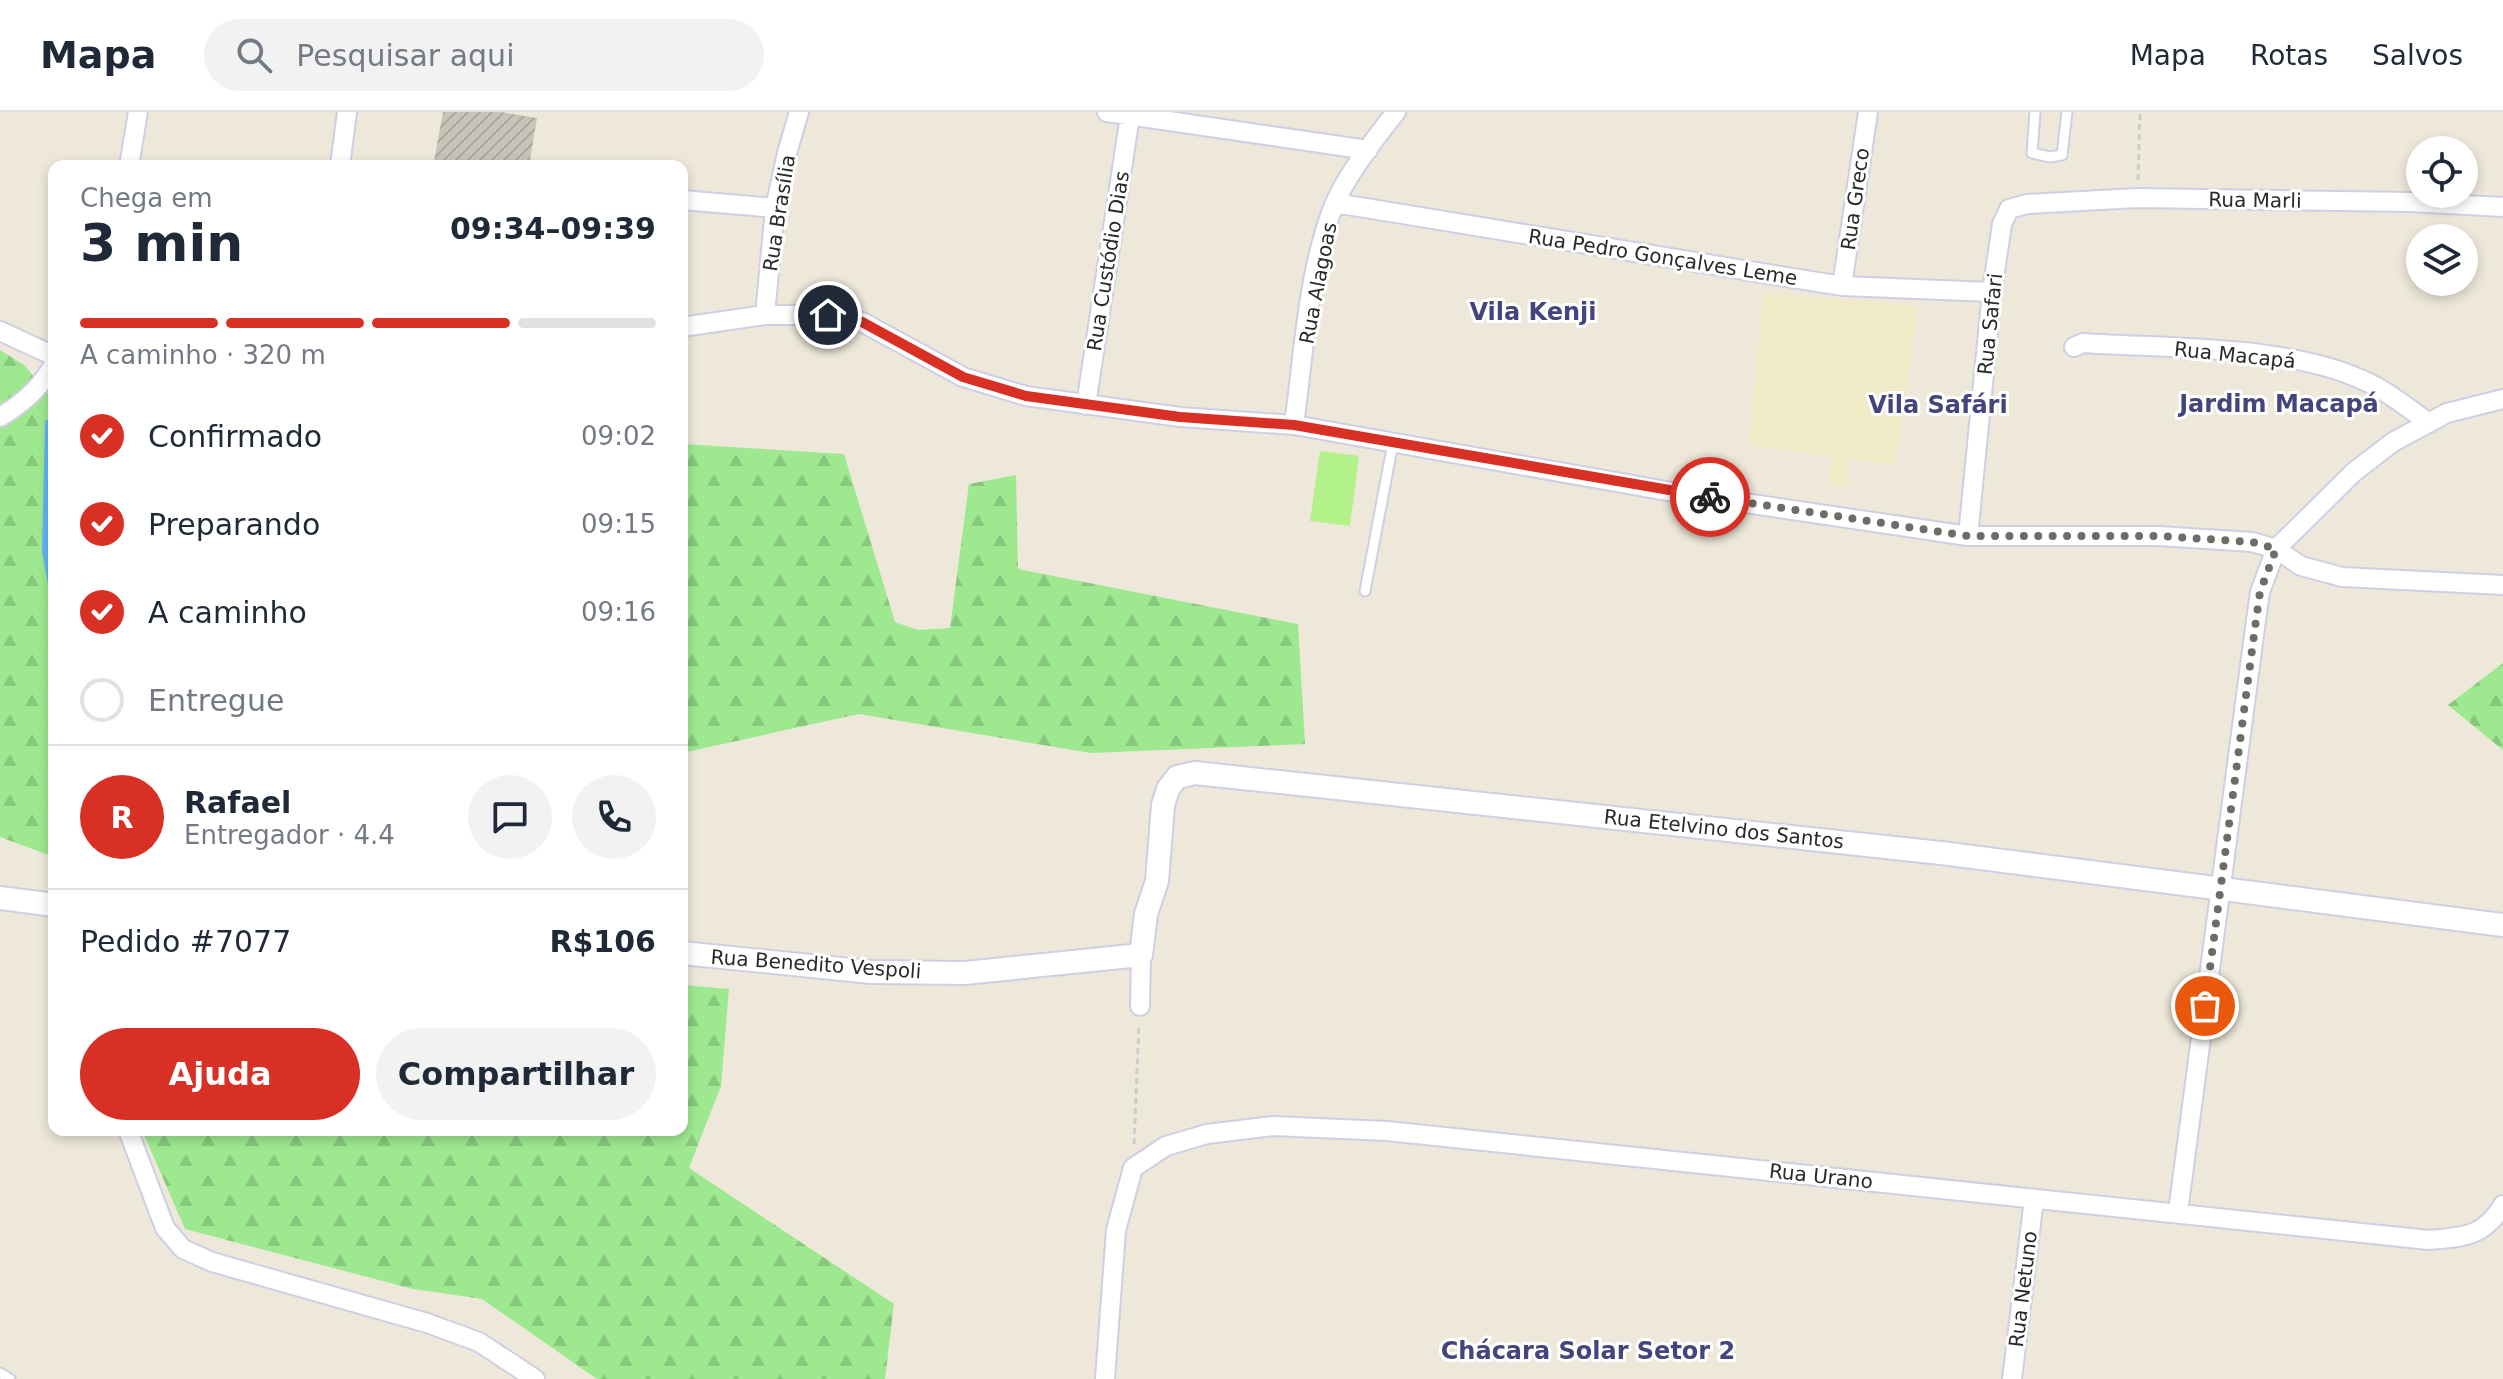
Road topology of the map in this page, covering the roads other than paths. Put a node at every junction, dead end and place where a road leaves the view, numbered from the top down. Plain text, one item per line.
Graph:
1 (138, 112) edge
2 (347, 112) edge
3 (799, 112) edge
4 (1107, 112) edge
5 (1396, 112) edge
6 (1868, 112) edge
7 (2035, 112) edge
8 (2067, 112) edge
9 (1130, 116) junction
10 (1368, 150) junction
11 (130, 160) edge
12 (341, 160) edge
13 (688, 201) edge
14 (1335, 203) junction
15 (2503, 207) edge
16 (775, 208) junction
17 (2009, 209) joint
18 (1842, 286) junction
19 (1992, 292) junction
20 (765, 315) junction
21 (688, 326) edge
22 (0, 331) edge
23 (2074, 347) dead end
24 (48, 353) edge
25 (48, 374) edge
26 (2503, 399) edge
27 (1086, 405) junction
28 (0, 417) edge
29 (2429, 423) junction
30 (1294, 425) junction
31 (1393, 443) junction
32 (1968, 536) junction
33 (2276, 549) junction
34 (2503, 585) edge
35 (1365, 591) dead end
36 (2221, 889) junction
37 (0, 898) edge
38 (48, 904) edge
39 (2503, 925) edge
40 (688, 954) edge
41 (1141, 955) junction
42 (1140, 1006) road end
43 (130, 1136) edge
44 (2034, 1199) junction
45 (2503, 1205) edge
46 (2178, 1212) junction
47 (0, 1373) edge
48 (10, 1379) edge
49 (535, 1379) edge
50 (1105, 1379) edge
51 (2012, 1379) edge

1 - 11 street
2 - 12 street
3 - 16 street, Rua Brasília
4 - 9 street
5 - 10 street, Rua Alagoas
6 - 18 street, Rua Greco
7 - 8 lane
9 - 10 street
9 - 27 street, Rua Custódio Dias
10 - 14 street, Rua Alagoas
13 - 16 street
14 - 18 street, Rua Pedro Gonçalves Leme
14 - 30 street, Rua Alagoas
15 - 17 street, Rua Marli
16 - 20 street, Rua Brasília
17 - 19 street, Rua Safari
18 - 19 street, Rua Pedro Gonçalves Leme
19 - 32 street, Rua Safari
20 - 21 street
20 - 27 street
22 - 24 street
23 - 29 street, Rua Macapá
25 - 28 street
26 - 29 street
27 - 30 street
29 - 33 street
30 - 31 street
31 - 32 street
31 - 35 lane
32 - 33 street
33 - 34 street
33 - 36 street
36 - 39 street, Rua Etelvino dos Santos
36 - 41 street, Rua Etelvino dos Santos
36 - 46 street
37 - 38 street
40 - 41 street, Rua Benedito Vespoli
41 - 42 street, Rua Etelvino dos Santos
43 - 49 street
44 - 46 street, Rua Urano
44 - 50 street, Rua Urano
44 - 51 street, Rua Netuno
45 - 46 street, Rua Urano
47 - 48 lane

